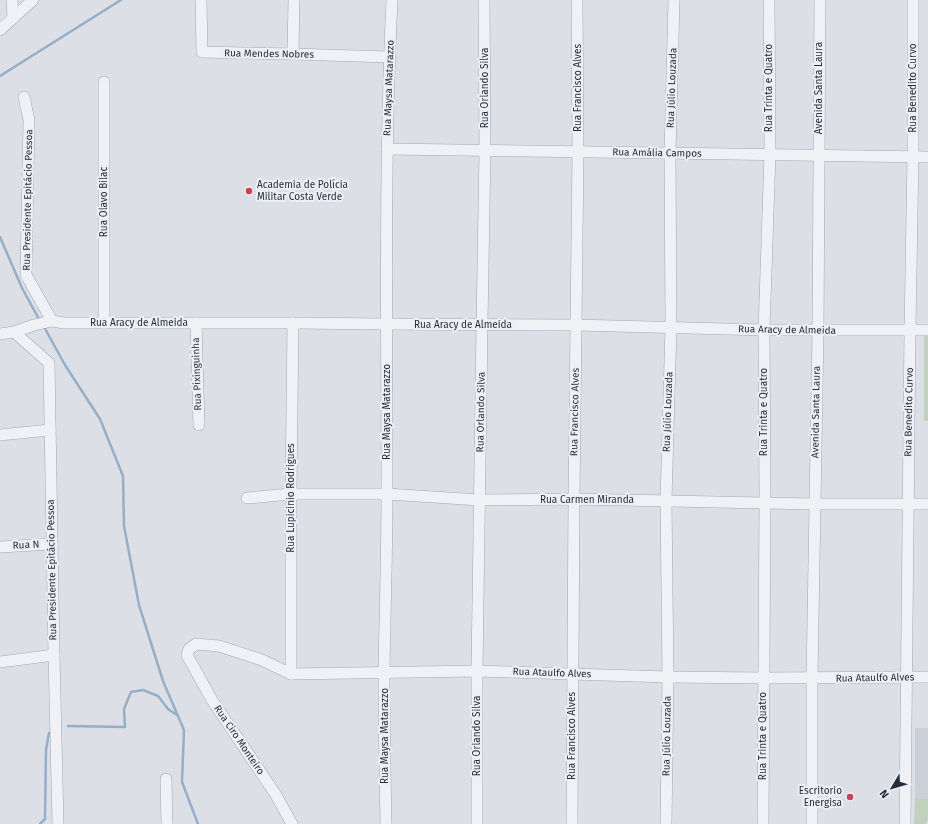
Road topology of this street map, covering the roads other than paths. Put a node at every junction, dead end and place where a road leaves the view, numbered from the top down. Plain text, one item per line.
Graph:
1 (12, 0) edge
2 (33, 0) edge
3 (201, 0) edge
4 (294, 0) edge
5 (392, 0) edge
6 (484, 0) edge
7 (578, 0) edge
8 (674, 0) edge
9 (769, 0) edge
10 (820, 0) edge
11 (913, 0) edge
12 (13, 18) junction
13 (0, 30) edge
14 (293, 54) junction
15 (389, 57) junction
16 (104, 82) dead end
17 (24, 97) dead end
18 (387, 149) junction
19 (485, 150) junction
20 (578, 152) junction
21 (670, 153) junction
22 (770, 154) junction
23 (819, 155) junction
24 (913, 156) junction
25 (928, 157) edge
26 (43, 323) junction
27 (104, 323) junction
28 (196, 323) junction
29 (293, 323) junction
30 (386, 324) junction
31 (482, 324) junction
32 (576, 325) junction
33 (671, 327) junction
34 (764, 330) junction
35 (818, 330) junction
36 (910, 330) junction
37 (928, 330) edge
38 (14, 332) junction
39 (0, 334) edge
40 (199, 425) dead end
41 (50, 430) junction
42 (0, 435) edge
43 (290, 494) junction
44 (387, 494) junction
45 (247, 498) dead end
46 (574, 499) junction
47 (480, 500) junction
48 (666, 500) junction
49 (765, 502) junction
50 (815, 504) junction
51 (908, 504) junction
52 (928, 504) edge
53 (52, 544) junction
54 (0, 546) edge
55 (54, 655) junction
56 (187, 655) joint
57 (0, 662) edge
58 (477, 671) junction
59 (384, 672) junction
60 (291, 674) junction
61 (573, 674) junction
62 (668, 677) junction
63 (928, 677) edge
64 (764, 678) junction
65 (812, 678) junction
66 (906, 678) junction
67 (166, 779) dead end
68 (58, 824) edge
69 (167, 824) edge
70 (292, 824) edge
71 (386, 824) edge
72 (477, 824) edge
73 (572, 824) edge
74 (666, 824) edge
75 (763, 824) edge
76 (812, 824) edge
77 (905, 824) edge

1 - 12 street
2 - 12 street
3 - 14 street, Rua Mendes Nobres
4 - 14 street
5 - 15 street, Rua Maysa Matarazzo
6 - 19 street, Rua Orlando Silva
7 - 20 street, Rua Francisco Alves
8 - 21 street, Rua Júlio Louzada
9 - 22 street, Rua Trinta e Quatro
10 - 23 street, Avenida Santa Laura
11 - 24 street, Rua Benedito Curvo
12 - 13 street
14 - 15 street, Rua Mendes Nobres
15 - 18 street, Rua Maysa Matarazzo
16 - 27 street, Rua Olavo Bilac
17 - 26 street, Rua Presidente Epitácio Pessoa
18 - 19 street, Rua Amália Campos
18 - 30 street, Rua Maysa Matarazzo
19 - 20 street, Rua Amália Campos
19 - 31 street, Rua Orlando Silva
20 - 21 street, Rua Amália Campos
20 - 32 street, Rua Francisco Alves
21 - 22 street, Rua Amália Campos
21 - 33 street, Rua Júlio Louzada
22 - 23 street, Rua Amália Campos
22 - 34 street, Rua Trinta e Quatro
23 - 24 street, Rua Amália Campos
23 - 35 street, Avenida Santa Laura
24 - 25 street, Rua Amália Campos
24 - 36 street, Rua Benedito Curvo
26 - 27 street, Rua Aracy de Almeida
26 - 38 street, Rua Aracy de Almeida
27 - 28 street, Rua Aracy de Almeida
28 - 29 street, Rua Aracy de Almeida
28 - 40 street, Rua Pixinguinha
29 - 30 street, Rua Aracy de Almeida
29 - 43 street, Rua Lupicinio Rodrigues
30 - 31 street, Rua Aracy de Almeida
30 - 44 street, Rua Maysa Matarazzo
31 - 32 street, Rua Aracy de Almeida
31 - 47 street, Rua Orlando Silva
32 - 33 street, Rua Aracy de Almeida
32 - 46 street, Rua Francisco Alves
33 - 34 street, Rua Aracy de Almeida
33 - 48 street, Rua Júlio Louzada
34 - 35 street, Rua Aracy de Almeida
34 - 49 street, Rua Trinta e Quatro
35 - 36 street, Rua Aracy de Almeida
35 - 50 street, Avenida Santa Laura
36 - 37 street, Rua Aracy de Almeida
36 - 51 street, Rua Benedito Curvo
38 - 39 street, Rua Aracy de Almeida
38 - 41 street, Rua Presidente Epitácio Pessoa
41 - 42 street
41 - 53 street, Rua Presidente Epitácio Pessoa
43 - 44 street, Rua Carmen Miranda
43 - 45 street, Rua Carmen Miranda
43 - 60 street, Rua Lupicinio Rodrigues
44 - 47 street, Rua Carmen Miranda
44 - 59 street, Rua Maysa Matarazzo
46 - 47 street, Rua Carmen Miranda
46 - 48 street, Rua Carmen Miranda
46 - 61 street, Rua Francisco Alves
47 - 58 street, Rua Orlando Silva
48 - 49 street, Rua Carmen Miranda
48 - 62 street, Rua Júlio Louzada
49 - 50 street, Rua Carmen Miranda
49 - 64 street, Rua Trinta e Quatro
50 - 51 street, Rua Carmen Miranda
50 - 65 street, Avenida Santa Laura
51 - 52 street, Rua Carmen Miranda
51 - 66 street, Rua Benedito Curvo
53 - 54 street, Rua N
53 - 55 street, Rua Presidente Epitácio Pessoa
55 - 57 street
55 - 68 street, Rua Presidente Epitácio Pessoa
56 - 60 street, Rua Ataulfo Alves
56 - 70 street, Rua Ciro Monteiro
58 - 59 street, Rua Ataulfo Alves
58 - 61 street, Rua Ataulfo Alves
58 - 72 street, Rua Orlando Silva
59 - 60 street, Rua Ataulfo Alves
59 - 71 street, Rua Maysa Matarazzo
61 - 62 street, Rua Ataulfo Alves
61 - 73 street, Rua Francisco Alves
62 - 64 street, Rua Ataulfo Alves
62 - 74 street, Rua Júlio Louzada
63 - 66 street, Rua Ataulfo Alves
64 - 65 street, Rua Ataulfo Alves
64 - 75 street, Rua Trinta e Quatro
65 - 66 street, Rua Ataulfo Alves
65 - 76 street, Avenida Santa Laura
66 - 77 street, Rua Benedito Curvo
67 - 69 street

